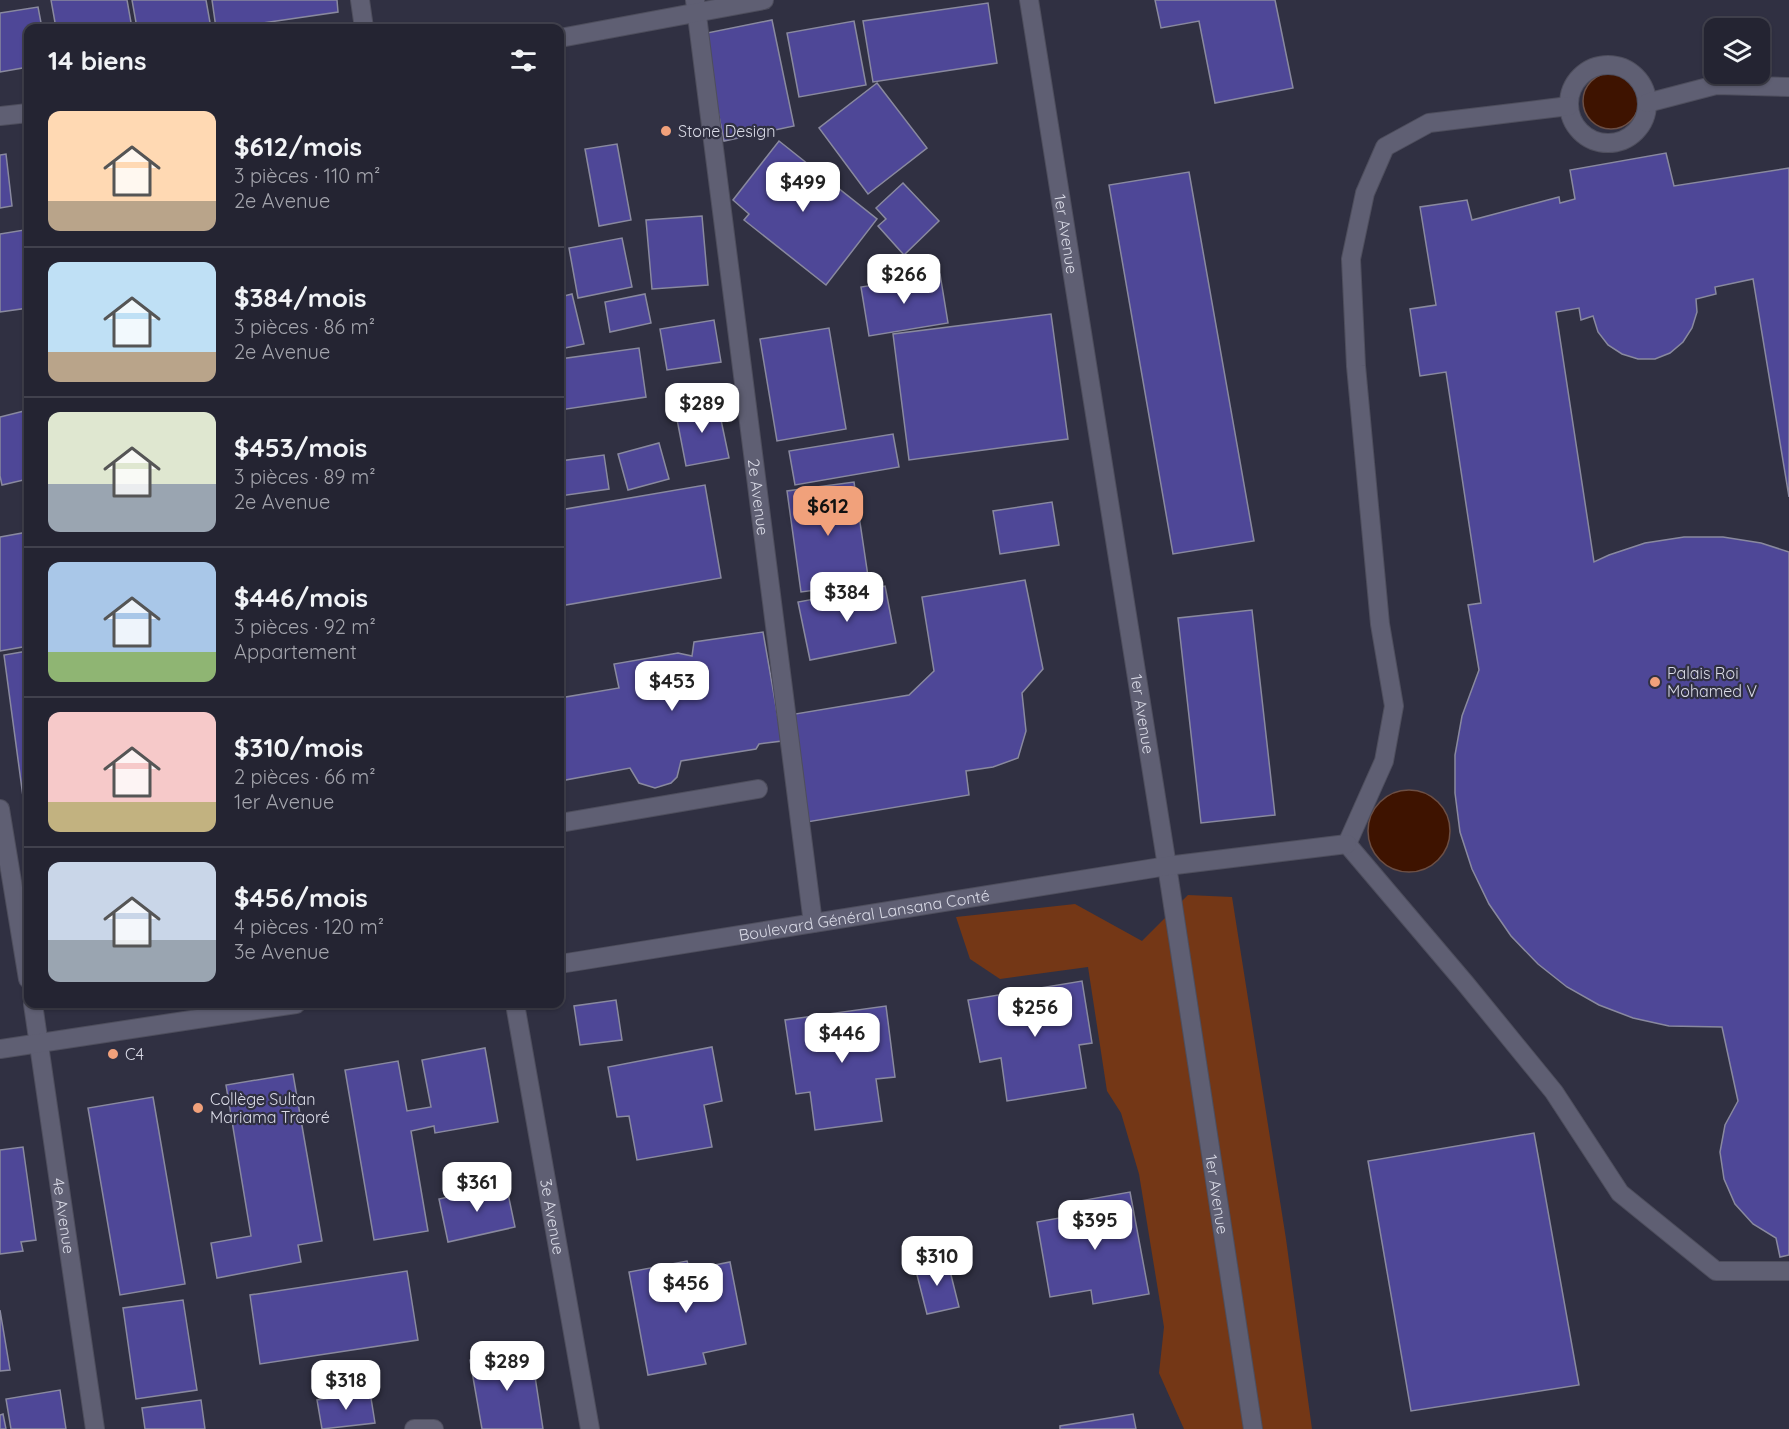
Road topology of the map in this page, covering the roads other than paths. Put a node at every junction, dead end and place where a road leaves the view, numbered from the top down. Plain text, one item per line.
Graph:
1 (360, 0) edge
2 (764, 0) edge
3 (1029, 0) edge
4 (696, 6) edge
5 (363, 24) edge
6 (564, 37) edge
7 (1789, 87) edge
8 (1647, 103) junction
9 (1569, 106) junction
10 (24, 113) edge
11 (0, 116) edge
12 (758, 789) dead end
13 (0, 809) edge
14 (564, 822) edge
15 (1347, 844) junction
16 (1167, 866) junction
17 (813, 923) junction
18 (24, 955) edge
19 (564, 963) edge
20 (34, 1008) edge
21 (270, 1008) edge
22 (515, 1008) edge
23 (39, 1043) junction
24 (0, 1049) edge
25 (1789, 1271) edge
26 (95, 1429) edge
27 (414, 1429) edge
28 (434, 1429) edge
29 (590, 1429) edge
30 (1252, 1429) edge

1 - 5 street
2 - 4 street
3 - 16 street, 1er Avenue
4 - 6 street
4 - 17 street, 2e Avenue
7 - 8 street
8 - 9 street
8 - 9 street
9 - 15 street
10 - 11 street
12 - 14 street
13 - 18 street
15 - 16 street, Boulevard Général Lansana Conté
15 - 25 street
16 - 17 street, Boulevard Général Lansana Conté
16 - 30 street, 1er Avenue
17 - 19 street, Boulevard Général Lansana Conté
20 - 23 street, 4e Avenue
21 - 23 street
22 - 29 street, 3e Avenue
23 - 24 street
23 - 26 street, 4e Avenue
27 - 28 street

